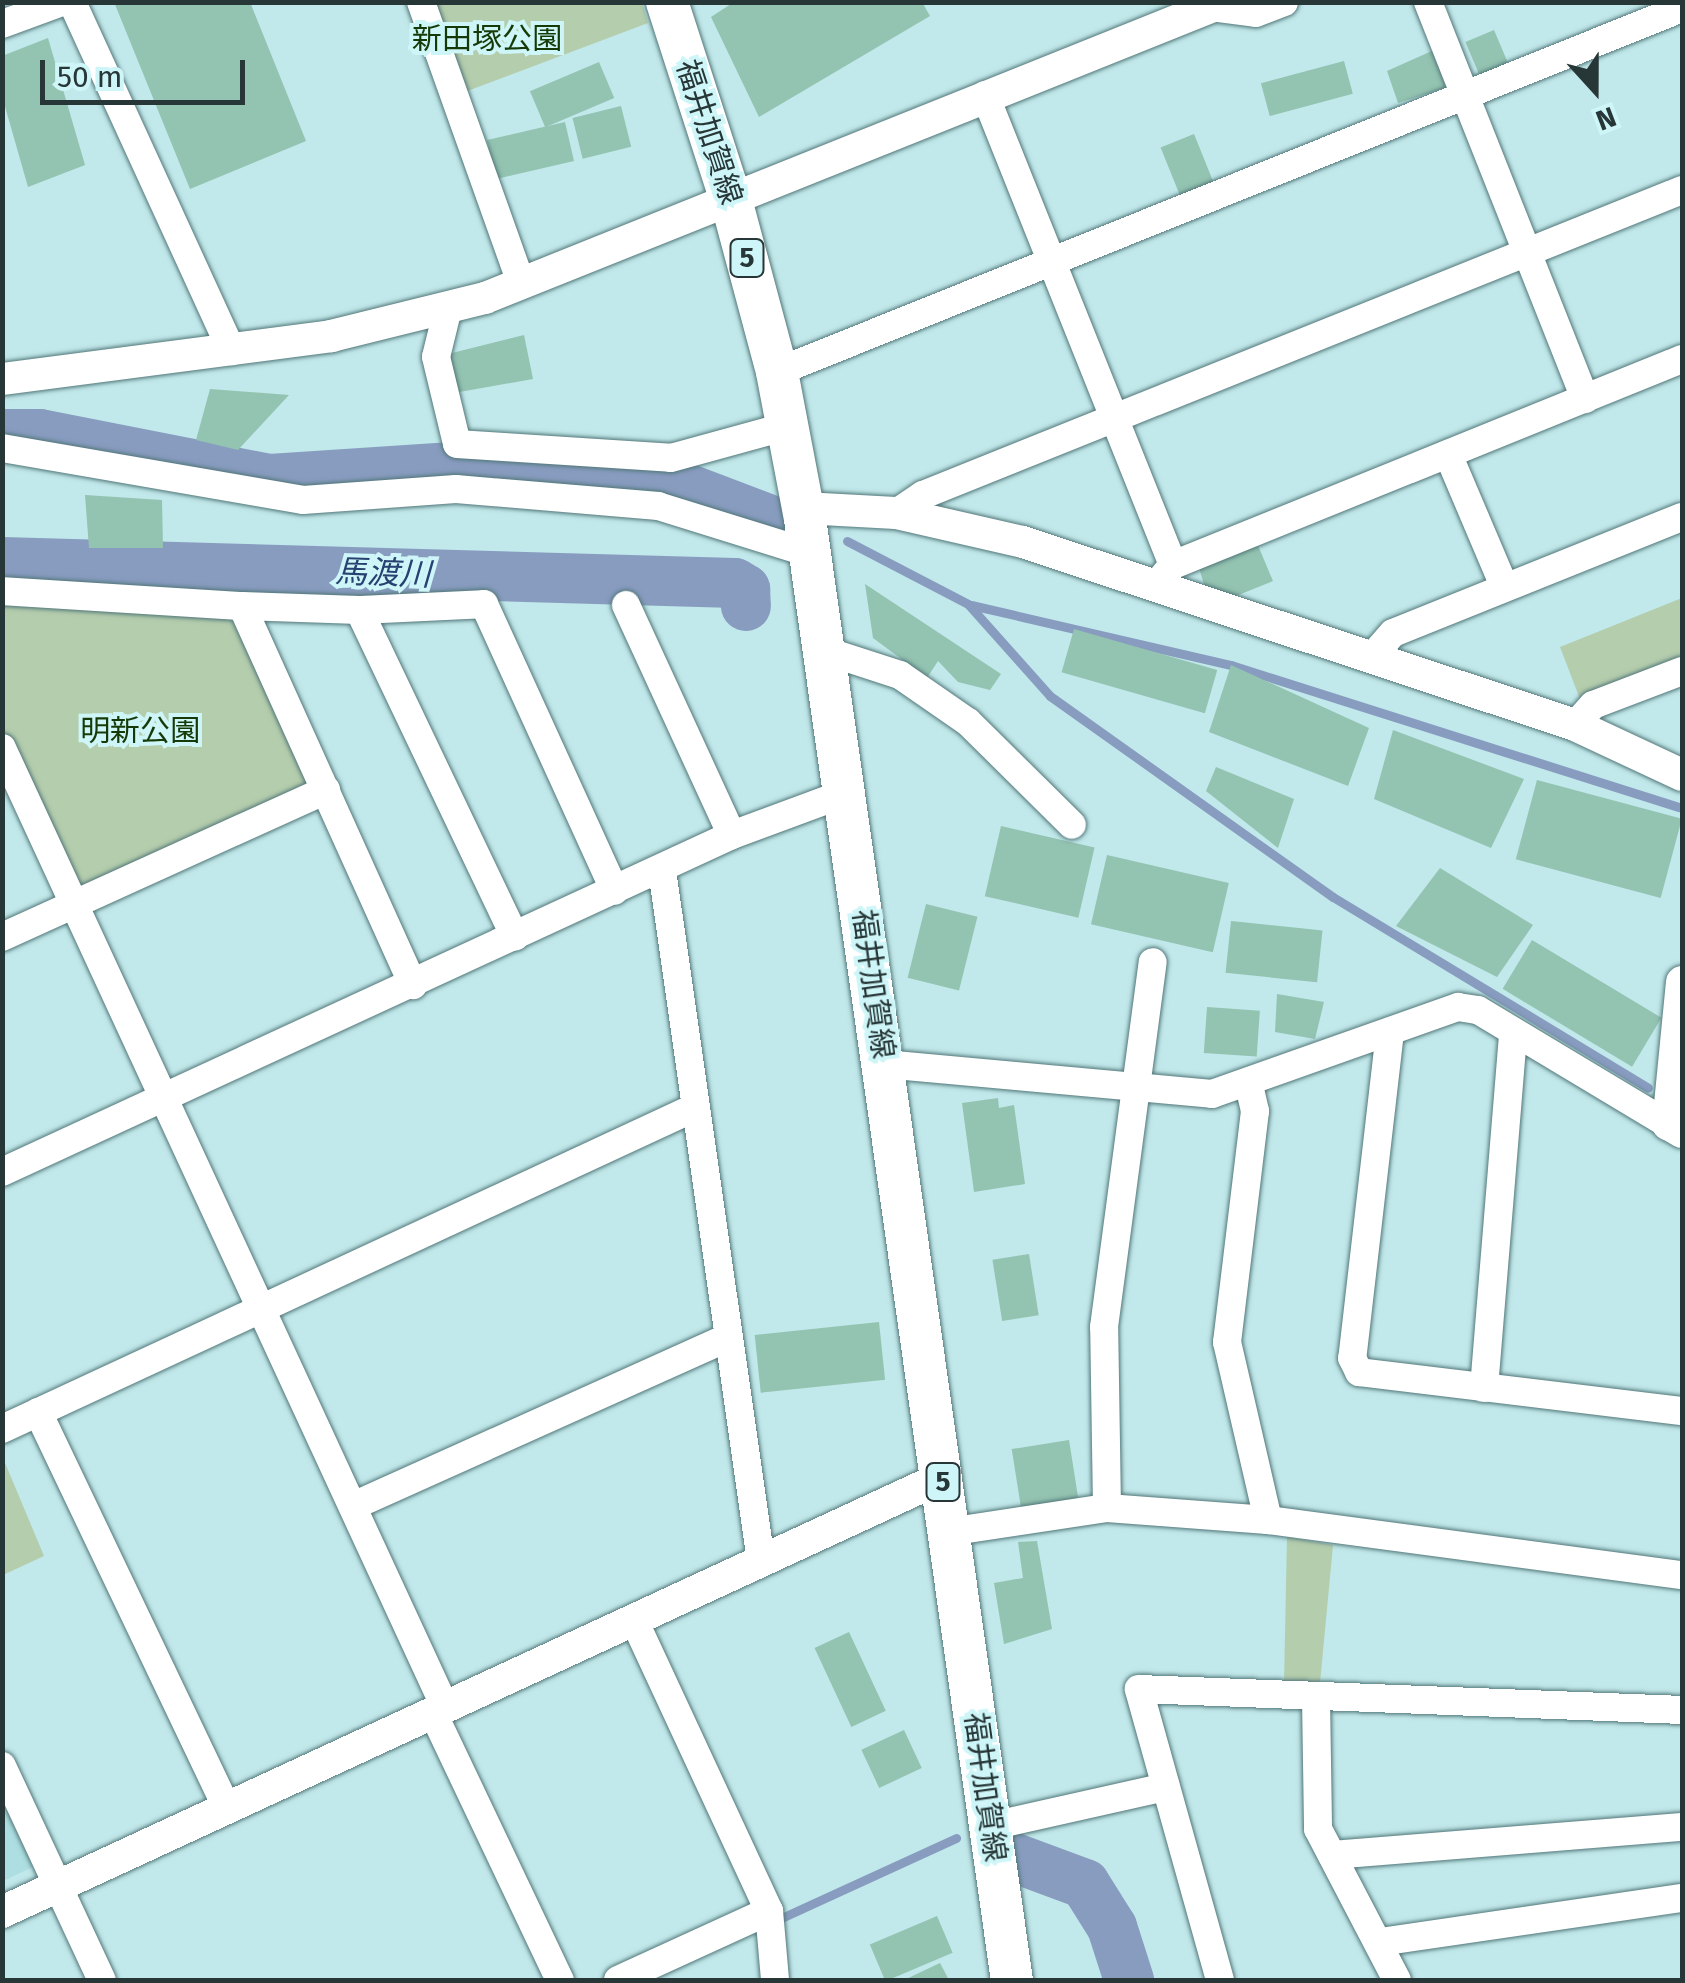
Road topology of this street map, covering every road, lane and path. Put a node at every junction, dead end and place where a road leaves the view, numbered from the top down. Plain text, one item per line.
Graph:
1 (62, 2) edge
2 (72, 2) edge
3 (420, 2) edge
4 (667, 2) edge
5 (1284, 2) edge
6 (1428, 2) edge
7 (1216, 4) edge
8 (1682, 8) edge
9 (2, 24) edge
10 (1465, 95) junction
11 (985, 96) junction
12 (1682, 190) edge
13 (731, 200) junction
14 (1526, 252) junction
15 (1050, 261) junction
16 (522, 285) junction
17 (448, 308) junction
18 (232, 351) junction
19 (1682, 360) edge
20 (777, 372) junction
21 (2, 379) edge
22 (1585, 399) junction
23 (1115, 418) junction
24 (787, 426) junction
25 (2, 448) edge
26 (1448, 454) junction
27 (896, 513) junction
28 (1682, 516) edge
29 (806, 530) junction
30 (1165, 575) junction
31 (1504, 586) junction
32 (2, 591) edge
33 (626, 605) dead end
34 (242, 606) junction
35 (359, 610) junction
36 (826, 651) junction
37 (1371, 658) junction
38 (1682, 671) edge
39 (1574, 725) junction
40 (2, 748) edge
41 (1682, 774) edge
42 (326, 790) junction
43 (849, 803) junction
44 (1072, 825) dead end
45 (732, 835) junction
46 (662, 870) junction
47 (615, 891) junction
48 (75, 904) junction
49 (2, 937) edge
50 (515, 938) junction
51 (1153, 962) dead end
52 (1682, 982) edge
53 (413, 984) junction
54 (1390, 1032) junction
55 (1514, 1032) junction
56 (884, 1064) junction
57 (1249, 1085) junction
58 (1136, 1086) junction
59 (165, 1099) junction
60 (696, 1107) junction
61 (1675, 1128) edge
62 (2, 1172) edge
63 (262, 1309) junction
64 (729, 1336) junction
65 (1484, 1388) junction
66 (1682, 1411) edge
67 (38, 1412) junction
68 (2, 1429) edge
69 (943, 1477) junction
70 (353, 1506) junction
71 (1107, 1508) junction
72 (1268, 1520) junction
73 (948, 1532) junction
74 (761, 1561) junction
75 (1682, 1574) edge
76 (634, 1620) junction
77 (1316, 1698) junction
78 (439, 1710) junction
79 (1682, 1710) edge
80 (2, 1766) edge
81 (1166, 1787) junction
82 (227, 1808) junction
83 (991, 1826) junction
84 (1682, 1827) edge
85 (1332, 1856) junction
86 (58, 1886) junction
87 (1682, 1898) edge
88 (769, 1911) junction
89 (2, 1912) edge
90 (1380, 1942) junction
91 (102, 1980) edge
92 (560, 1980) edge
93 (618, 1980) edge
94 (775, 1980) edge
95 (1012, 1980) edge
96 (1220, 1980) edge
97 (1397, 1980) edge

1 - 9 street
2 - 18 street
3 - 16 street
4 - 13 main road, 福井加賀線 / 5
5 - 7 street
6 - 10 street
7 - 11 street
8 - 10 street
10 - 14 street
10 - 15 street
11 - 13 street
11 - 15 street
12 - 14 street
13 - 16 street
13 - 20 main road, 福井加賀線 / 5
14 - 22 street
14 - 23 street
15 - 20 street
15 - 23 street
16 - 17 street
17 - 18 street
17 - 24 street
18 - 21 street
19 - 22 street
20 - 24 main road, 福井加賀線 / 5
22 - 26 street
23 - 27 street
23 - 30 street
24 - 29 main road, 福井加賀線 / 5
25 - 29 street
26 - 30 street
26 - 31 street
27 - 29 street
27 - 30 street
28 - 31 street
29 - 36 main road, 福井加賀線 / 5
30 - 37 street
31 - 37 street
32 - 34 street
33 - 45 street
34 - 35 street
34 - 42 street
35 - 47 street
35 - 50 street
36 - 43 main road, 福井加賀線 / 5
36 - 44 street
37 - 39 street
38 - 39 street
39 - 41 street
40 - 48 street
42 - 48 street
42 - 53 street
43 - 45 street
43 - 56 main road, 福井加賀線 / 5
45 - 46 street
46 - 47 street
46 - 60 street
47 - 50 street
48 - 49 street
48 - 59 street
50 - 53 street
51 - 58 street
52 - 61 street
53 - 59 street
54 - 55 street
54 - 57 street
54 - 65 street
55 - 61 street
55 - 65 street
56 - 58 street
56 - 69 main road, 福井加賀線 / 5
57 - 58 street
57 - 72 street
58 - 71 street
59 - 62 street
59 - 63 street
60 - 63 street
60 - 64 street
63 - 67 street
63 - 70 street
64 - 70 street
64 - 74 street
65 - 66 street
67 - 68 street
67 - 82 street
69 - 73 main road, 福井加賀線 / 5
69 - 74 street
70 - 78 street
71 - 72 street
71 - 73 street
72 - 75 street
73 - 83 main road, 福井加賀線 / 5
74 - 76 street
76 - 78 street
76 - 88 street
77 - 79 street
77 - 81 street
77 - 85 street
78 - 82 street
78 - 92 street
80 - 86 street
81 - 83 street
81 - 96 street
82 - 86 street
83 - 95 main road, 福井加賀線 / 5
84 - 85 street
85 - 90 street
86 - 89 street
86 - 91 street
87 - 90 street
88 - 93 street
88 - 94 street
90 - 97 street

